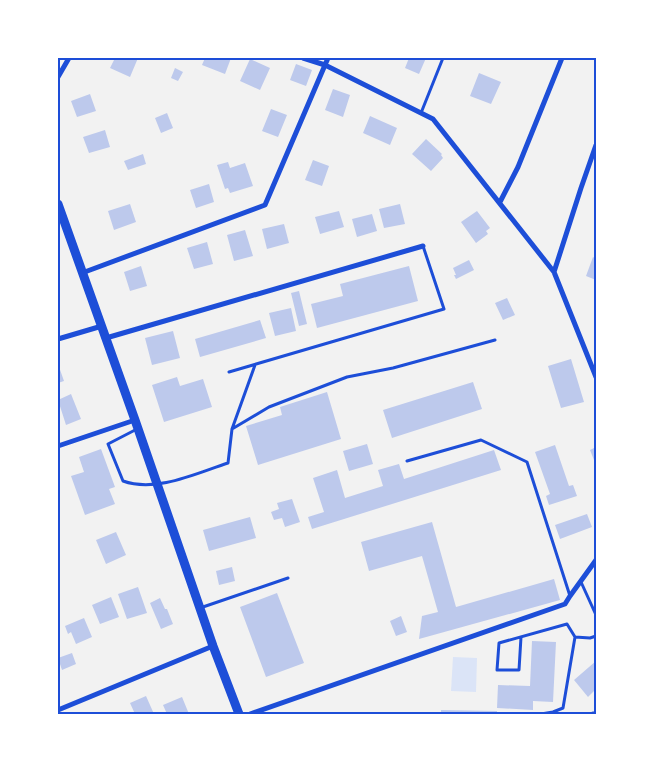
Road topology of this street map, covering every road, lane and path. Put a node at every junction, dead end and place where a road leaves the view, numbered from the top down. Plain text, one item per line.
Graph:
1 (69, 58) edge
2 (303, 58) edge
3 (328, 58) edge
4 (443, 58) edge
5 (562, 58) edge
6 (325, 65) junction
7 (58, 77) edge
8 (421, 112) junction
9 (596, 145) edge
10 (500, 202) junction
11 (58, 204) edge
12 (423, 246) joint
13 (554, 272) junction
14 (82, 273) junction
15 (102, 326) junction
16 (106, 338) junction
17 (58, 339) edge
18 (495, 340) dead end
19 (596, 362) edge
20 (255, 364) junction
21 (592, 368) junction
22 (229, 372) dead end
23 (596, 377) edge
24 (137, 424) junction
25 (232, 429) junction
26 (58, 446) edge
27 (407, 461) dead end
28 (158, 485) junction
29 (596, 560) edge
30 (288, 578) dead end
31 (581, 582) junction
32 (570, 596) junction
33 (200, 608) junction
34 (596, 616) edge
35 (596, 636) edge
36 (521, 637) junction
37 (575, 637) junction
38 (213, 646) junction
39 (58, 710) edge
40 (239, 714) edge
41 (250, 714) edge
42 (541, 714) edge

1 - 7 street
2 - 6 street
3 - 6 street
4 - 8 lane
5 - 10 street
6 - 8 street
6 - 14 street
8 - 10 street
9 - 13 street
10 - 13 street
11 - 14 main road
12 - 16 street
12 - 20 lane
13 - 21 street
14 - 15 main road
15 - 16 main road
15 - 17 street
16 - 24 main road
18 - 25 lane
19 - 21 lane
20 - 22 lane
20 - 25 lane
21 - 23 street
24 - 26 street
24 - 28 main road
24 - 28 lane
25 - 28 lane
27 - 32 lane
28 - 33 main road
29 - 31 street
30 - 33 lane
31 - 32 street
31 - 34 lane
32 - 41 street
33 - 38 main road
35 - 37 lane
36 - 36 lane
36 - 37 lane
37 - 42 lane
38 - 39 street
38 - 40 main road

